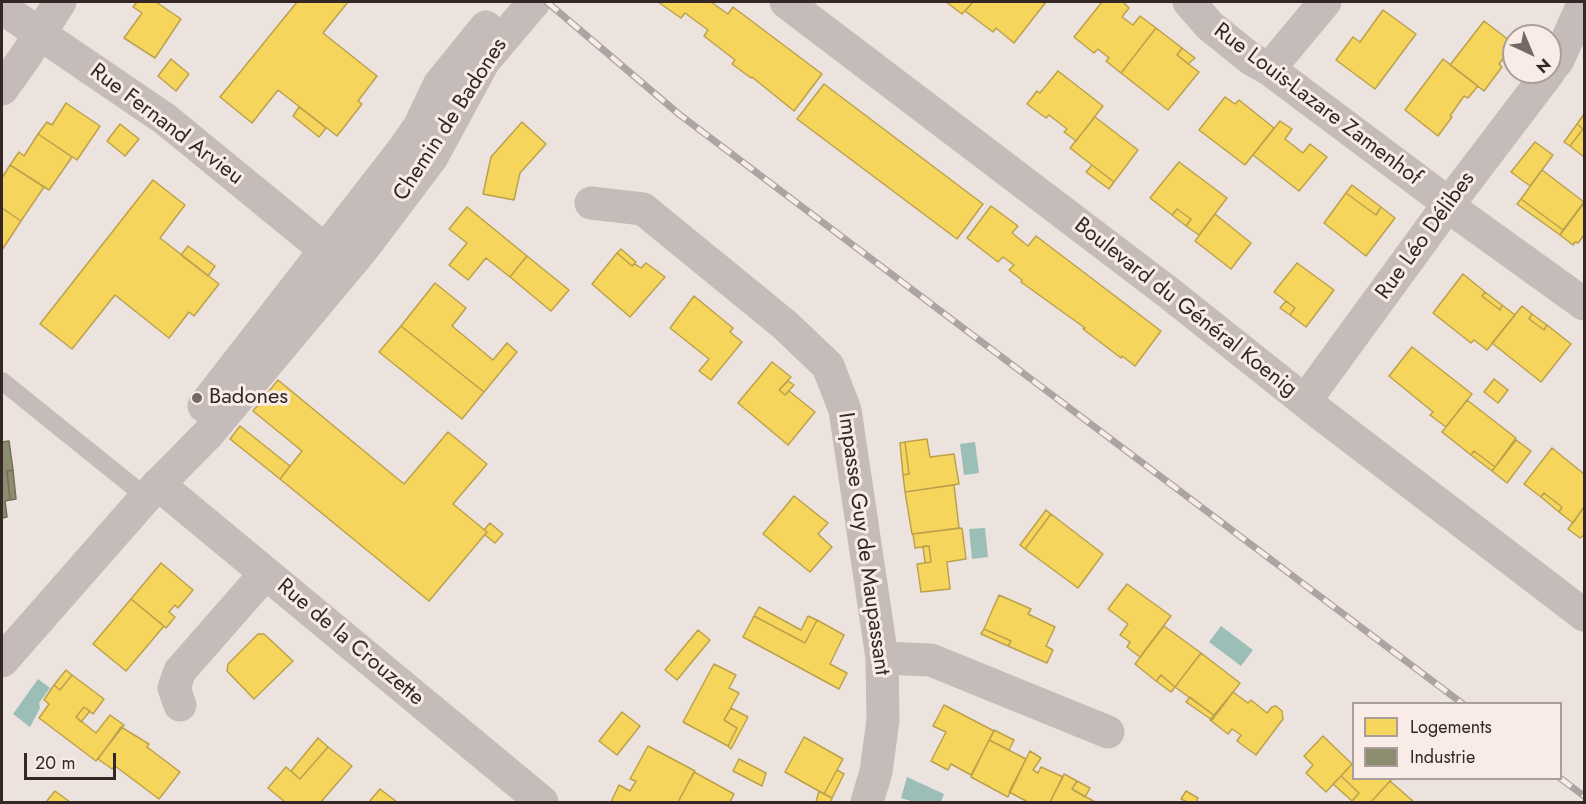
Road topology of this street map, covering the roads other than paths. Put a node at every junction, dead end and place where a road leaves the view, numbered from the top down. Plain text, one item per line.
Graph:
1 (60, 2) edge
2 (508, 2) edge
3 (534, 2) edge
4 (786, 2) edge
5 (1189, 2) edge
6 (1325, 2) edge
7 (1584, 2) edge
8 (2, 8) edge
9 (40, 33) junction
10 (1562, 51) edge
11 (476, 55) junction
12 (1269, 69) junction
13 (1539, 84) edge
14 (2, 89) edge
15 (591, 203) dead end
16 (1448, 205) junction
17 (324, 249) junction
18 (1584, 303) edge
19 (301, 323) junction
20 (2, 381) edge
21 (1305, 401) junction
22 (152, 491) junction
23 (265, 574) junction
24 (1584, 615) edge
25 (882, 658) junction
26 (2, 661) edge
27 (180, 705) dead end
28 (1108, 732) dead end
29 (542, 802) edge
30 (867, 802) edge

1 - 9 street
2 - 11 street, Chemin de Badones
3 - 11 street, Chemin de Badones
4 - 21 street, Boulevard du Général Koenig
5 - 12 street, Rue Louis-Lazare Zamenhof
6 - 12 street
7 - 10 street, Rue Léo Délibes
8 - 9 street, Rue Fernand Arvieu
9 - 14 street
9 - 17 street, Rue Fernand Arvieu
11 - 17 street, Chemin de Badones
11 - 19 street, Chemin de Badones
12 - 16 street, Rue Louis-Lazare Zamenhof
13 - 16 street, Rue Léo Délibes
15 - 25 street, Impasse Guy de Maupassant
16 - 18 street, Rue Louis-Lazare Zamenhof
16 - 21 street, Rue Léo Délibes
17 - 19 street, Chemin de Badones
17 - 22 street, Chemin de Badones
19 - 22 street, Chemin de Badones
20 - 22 lane
21 - 24 street, Boulevard du Général Koenig
22 - 23 street, Rue de la Crouzette
22 - 26 street, Chemin de Badones
23 - 27 street
23 - 29 street, Rue de la Crouzette
25 - 28 street
25 - 30 street, Impasse Guy de Maupassant

